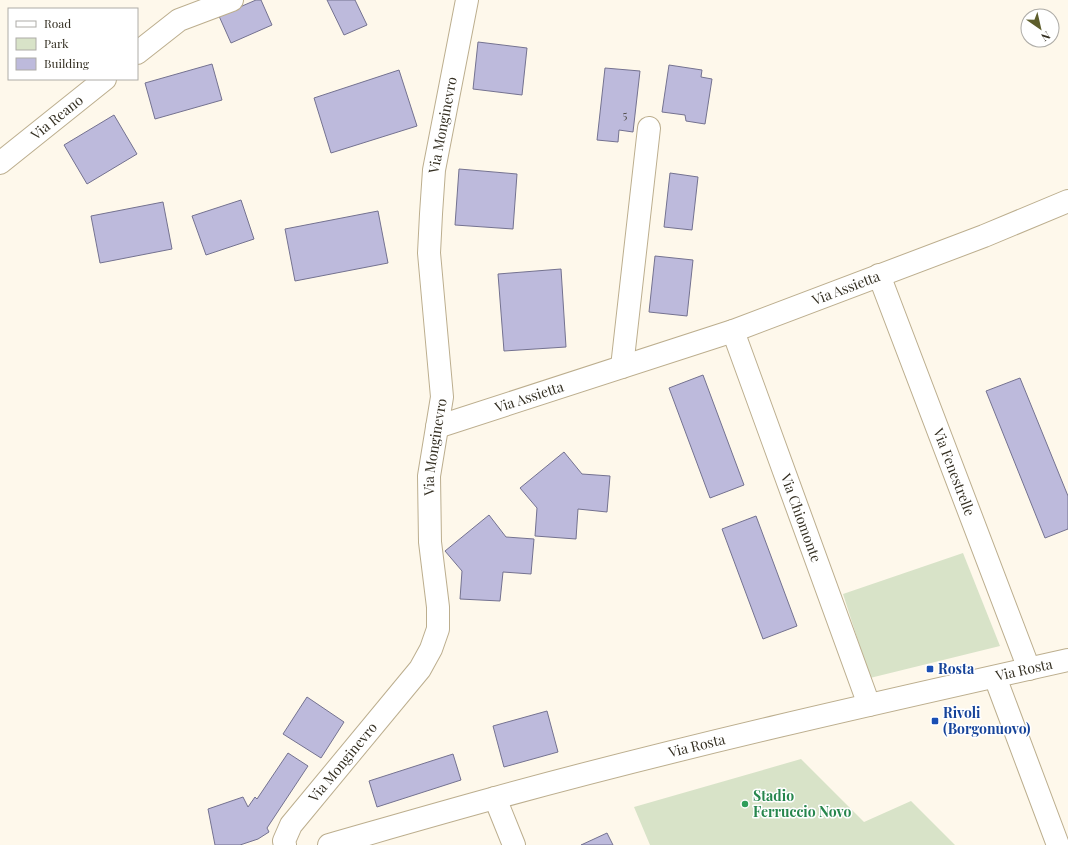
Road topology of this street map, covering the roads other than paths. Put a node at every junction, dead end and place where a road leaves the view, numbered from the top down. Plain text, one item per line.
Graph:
1 (232, 0) edge
2 (467, 0) edge
3 (138, 52) edge
4 (104, 80) edge
5 (649, 128) dead end
6 (3, 155) edge
7 (1068, 200) edge
8 (879, 275) junction
9 (732, 331) junction
10 (622, 367) junction
11 (437, 427) junction
12 (1068, 660) edge
13 (1030, 669) junction
14 (995, 677) junction
15 (869, 705) junction
16 (495, 798) junction
17 (370, 840) edge
18 (285, 845) edge
19 (329, 845) edge
20 (514, 845) edge
21 (1058, 845) edge

1 - 3 street
2 - 11 street, Via Monginevro
4 - 6 street, Via Reano
5 - 10 street
7 - 8 street, Via Assietta
8 - 9 street, Via Assietta
8 - 13 street, Via Fenestrelle
9 - 10 street, Via Assietta
9 - 15 street, Via Chiomonte
10 - 11 street, Via Assietta
11 - 18 street, Via Monginevro
12 - 13 street, Via Rosta
13 - 14 street, Via Rosta
14 - 15 street, Via Rosta
14 - 21 street
15 - 16 street, Via Rosta
16 - 17 street, Via Rosta
16 - 20 street
17 - 19 street, Via Rosta

